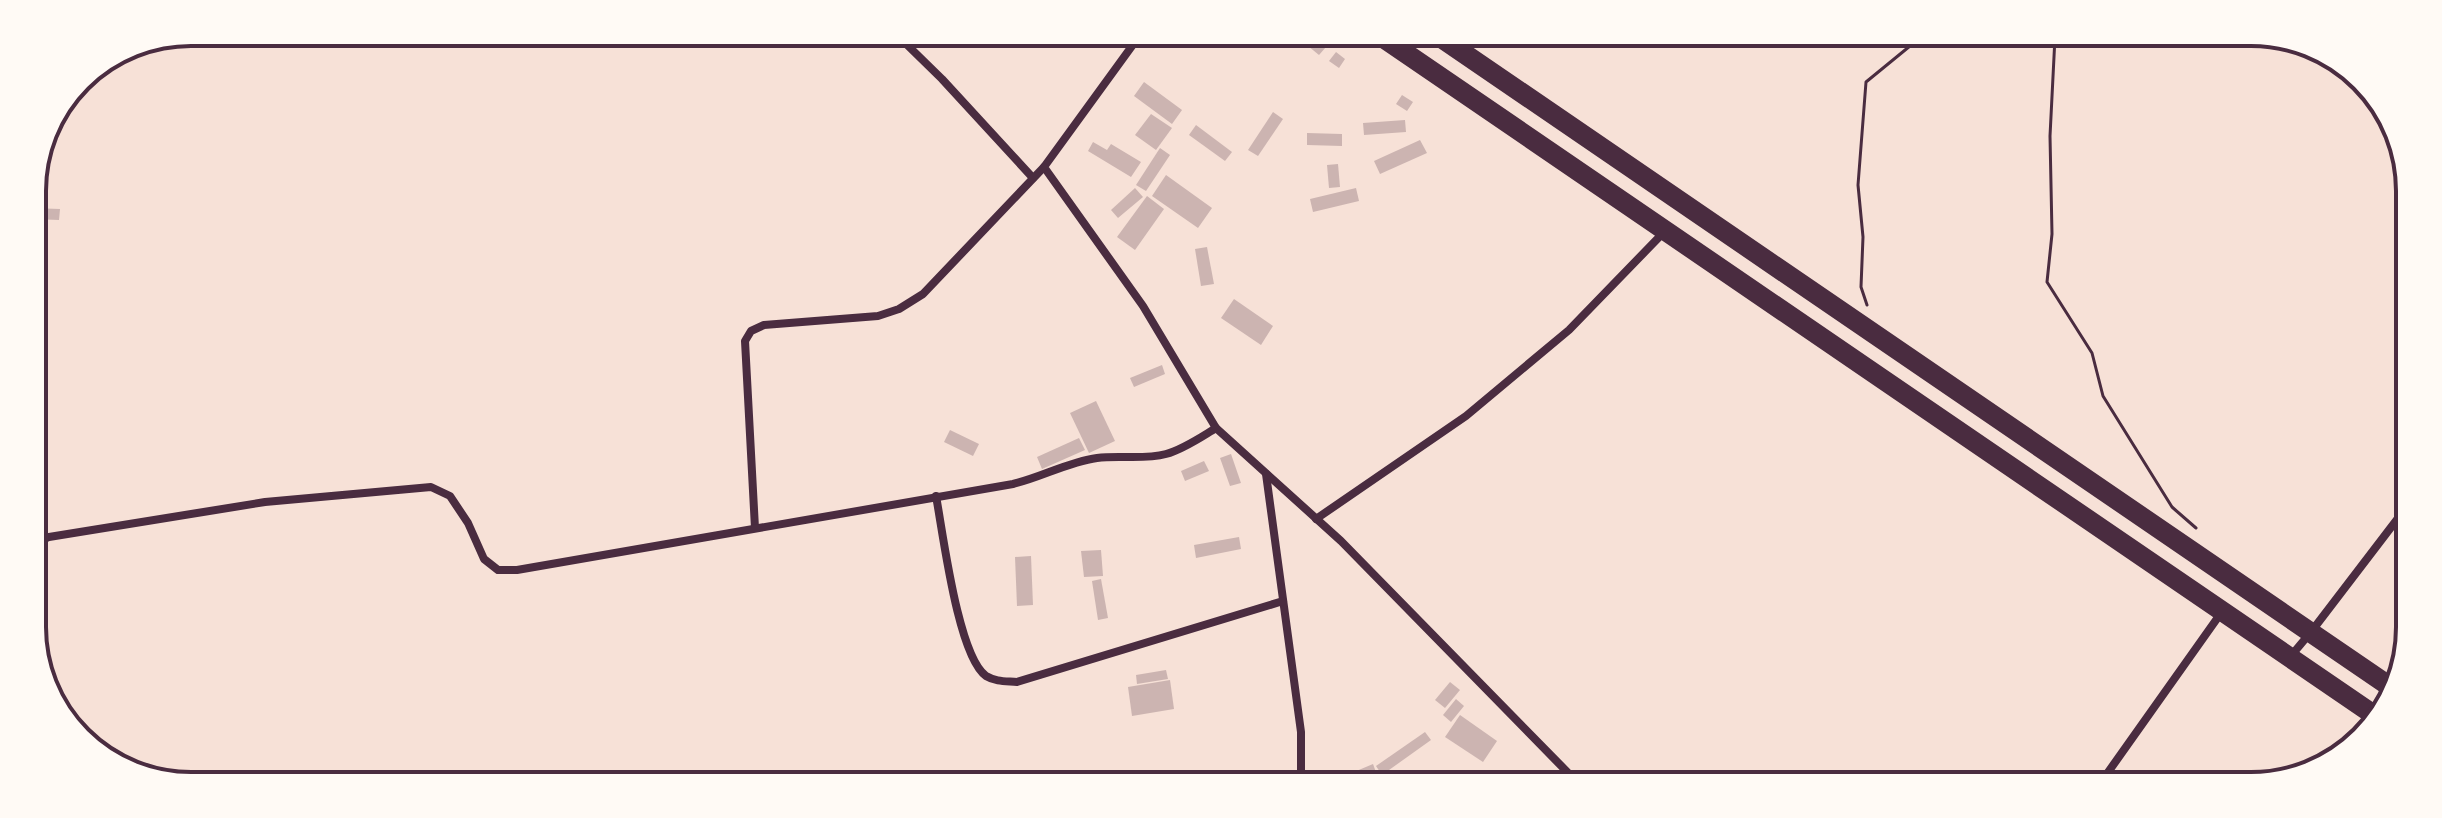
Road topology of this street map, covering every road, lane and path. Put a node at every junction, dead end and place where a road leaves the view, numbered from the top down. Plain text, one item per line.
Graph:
1 (908, 46) edge
2 (1132, 46) edge
3 (1395, 46) edge
4 (1453, 46) edge
5 (1910, 46) edge
6 (2055, 46) edge
7 (1044, 167) junction
8 (1033, 178) junction
9 (1667, 230) junction
10 (1881, 337) junction
11 (1216, 428) junction
12 (1266, 473) junction
13 (936, 496) junction
14 (1316, 519) junction
15 (2396, 521) edge
16 (755, 528) junction
17 (2203, 534) dead end
18 (46, 538) edge
19 (1283, 601) junction
20 (2221, 613) junction
21 (2311, 632) junction
22 (2289, 658) junction
23 (2385, 683) edge
24 (2369, 711) edge
25 (1301, 772) edge
26 (1567, 772) edge
27 (2108, 772) edge

1 - 8 street
2 - 7 street
3 - 9 highway
4 - 10 highway
5 - 10 path
6 - 17 path
7 - 8 street
7 - 11 street
8 - 16 street
9 - 14 street
9 - 20 highway
10 - 21 highway
11 - 12 street
11 - 13 street
12 - 14 street
12 - 19 street
13 - 16 street
13 - 19 street
14 - 26 street
15 - 21 street
16 - 18 street
19 - 25 street
20 - 22 highway
20 - 27 street
21 - 22 street
21 - 23 highway
22 - 24 highway

